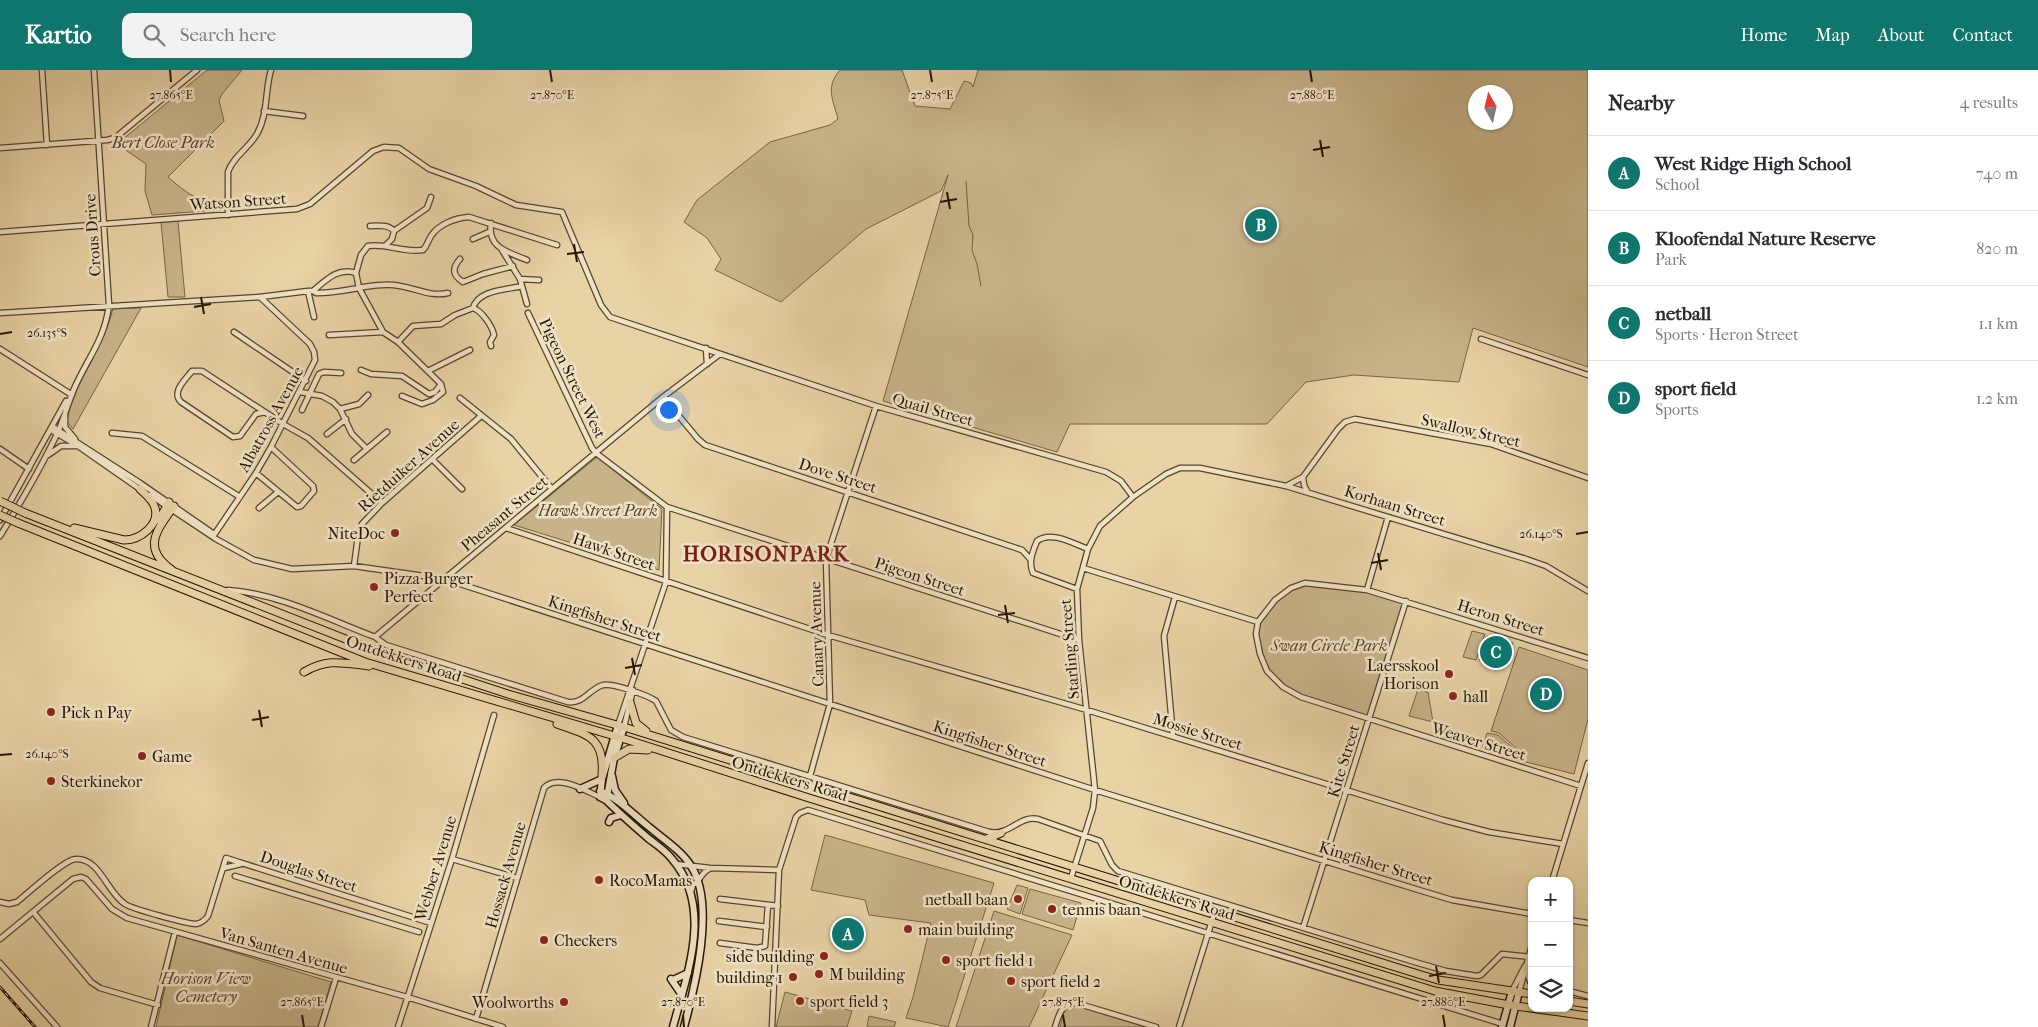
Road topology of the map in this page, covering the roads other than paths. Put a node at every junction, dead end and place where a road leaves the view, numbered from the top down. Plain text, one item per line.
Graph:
1 (42, 70) edge
2 (94, 70) edge
3 (197, 70) edge
4 (271, 70) edge
5 (264, 111) junction
6 (303, 116) dead end
7 (98, 140) junction
8 (48, 145) junction
9 (0, 148) edge
10 (431, 197) dead end
11 (562, 212) joint
12 (228, 215) junction
13 (104, 223) junction
14 (491, 223) junction
15 (370, 226) dead end
16 (0, 232) edge
17 (394, 232) junction
18 (489, 232) junction
19 (473, 239) dead end
20 (385, 246) junction
21 (557, 246) dead end
22 (502, 250) junction
23 (460, 259) dead end
24 (527, 260) dead end
25 (513, 266) junction
26 (356, 273) junction
27 (520, 279) junction
28 (539, 280) dead end
29 (522, 286) junction
30 (359, 288) junction
31 (310, 291) junction
32 (448, 293) dead end
33 (260, 297) junction
34 (527, 304) dead end
35 (109, 305) junction
36 (473, 308) junction
37 (0, 313) edge
38 (528, 313) dead end
39 (314, 318) dead end
40 (234, 332) dead end
41 (383, 332) junction
42 (679, 332) dead end
43 (329, 335) dead end
44 (677, 339) junction
45 (1481, 339) dead end
46 (398, 342) junction
47 (491, 346) dead end
48 (706, 348) junction
49 (0, 349) edge
50 (470, 350) dead end
51 (720, 354) junction
52 (707, 364) junction
53 (361, 370) dead end
54 (428, 371) junction
55 (341, 373) dead end
56 (1588, 375) edge
57 (306, 381) junction
58 (441, 384) junction
59 (300, 392) junction
60 (72, 393) junction
61 (311, 394) junction
62 (368, 395) dead end
63 (402, 396) dead end
64 (664, 397) junction
65 (460, 398) dead end
66 (68, 404) junction
67 (876, 406) junction
68 (340, 409) junction
69 (302, 410) dead end
70 (265, 412) junction
71 (481, 416) junction
72 (346, 419) junction
73 (283, 424) junction
74 (52, 428) junction
75 (58, 432) junction
76 (387, 432) dead end
77 (112, 433) dead end
78 (327, 434) dead end
79 (79, 445) junction
80 (271, 446) junction
81 (0, 449) edge
82 (368, 449) junction
83 (596, 453) junction
84 (354, 460) dead end
85 (433, 460) junction
86 (43, 461) junction
87 (1187, 468) joint
88 (29, 469) junction
89 (256, 473) junction
90 (1303, 477) junction
91 (1588, 478) edge
92 (1286, 486) junction
93 (140, 489) junction
94 (462, 489) dead end
95 (552, 489) junction
96 (1308, 491) junction
97 (278, 492) junction
98 (848, 492) junction
99 (240, 497) junction
100 (1132, 497) junction
101 (0, 500) edge
102 (382, 503) junction
103 (170, 506) junction
104 (666, 507) junction
105 (259, 508) dead end
106 (0, 514) edge
107 (1388, 517) junction
108 (0, 520) edge
109 (44, 520) junction
110 (506, 528) junction
111 (214, 534) junction
112 (0, 536) edge
113 (132, 540) junction
114 (220, 540) junction
115 (1035, 546) junction
116 (1088, 549) junction
117 (1022, 550) junction
118 (826, 559) junction
119 (1031, 560) junction
120 (354, 566) junction
121 (1083, 568) junction
122 (179, 574) junction
123 (445, 579) junction
124 (666, 582) junction
125 (1077, 589) junction
126 (218, 590) junction
127 (1367, 590) junction
128 (1588, 591) edge
129 (1175, 597) junction
130 (1406, 601) junction
131 (1258, 622) junction
132 (828, 634) junction
133 (375, 637) junction
134 (1079, 640) junction
135 (646, 644) junction
136 (1588, 658) edge
137 (387, 668) junction
138 (304, 672) dead end
139 (631, 692) junction
140 (630, 702) junction
141 (830, 704) junction
142 (522, 709) junction
143 (1087, 710) junction
144 (494, 715) dead end
145 (1369, 720) junction
146 (621, 726) junction
147 (1173, 736) junction
148 (618, 737) junction
149 (667, 741) junction
150 (665, 753) junction
151 (614, 758) junction
152 (1588, 763) edge
153 (611, 773) junction
154 (810, 776) junction
155 (602, 778) junction
156 (1581, 786) junction
157 (580, 789) junction
158 (1095, 790) junction
159 (1347, 791) junction
160 (603, 796) junction
161 (632, 812) junction
162 (621, 815) junction
163 (609, 822) dead end
164 (1001, 832) junction
165 (1085, 835) junction
166 (986, 839) junction
167 (1563, 844) junction
168 (452, 859) junction
169 (1325, 861) junction
170 (245, 863) junction
171 (676, 864) junction
172 (692, 866) junction
173 (1074, 866) junction
174 (224, 868) junction
175 (710, 868) junction
176 (779, 870) junction
177 (235, 876) dead end
178 (1553, 877) edge
179 (517, 878) junction
180 (1071, 878) junction
181 (698, 882) junction
182 (690, 892) junction
183 (720, 899) dead end
184 (0, 902) edge
185 (768, 905) junction
186 (778, 906) junction
187 (384, 908) junction
188 (1215, 911) junction
189 (34, 913) junction
190 (1528, 913) edge
191 (379, 920) junction
192 (719, 921) dead end
193 (1573, 921) edge
194 (1212, 922) junction
195 (431, 923) junction
196 (1588, 923) edge
197 (767, 927) junction
198 (1303, 928) junction
199 (175, 932) junction
200 (419, 932) dead end
201 (1208, 933) junction
202 (0, 939) edge
203 (720, 943) dead end
204 (1528, 961) edge
205 (0, 963) edge
206 (688, 973) junction
207 (697, 977) junction
208 (336, 978) junction
209 (685, 983) junction
210 (694, 991) junction
211 (1516, 992) junction
212 (1573, 992) edge
213 (1528, 994) edge
214 (682, 995) junction
215 (1588, 996) edge
216 (407, 997) junction
217 (1573, 1001) edge
218 (1588, 1004) edge
219 (158, 1005) junction
220 (1512, 1006) junction
221 (1588, 1016) edge
222 (476, 1019) junction
223 (1502, 1026) edge
224 (57, 1027) edge
225 (151, 1027) edge
226 (321, 1027) edge
227 (398, 1027) edge
228 (503, 1027) edge
229 (673, 1027) edge
230 (684, 1027) edge
231 (772, 1027) edge
232 (1055, 1027) edge
233 (1156, 1027) edge
234 (1180, 1027) edge
235 (1511, 1027) edge

1 - 8 street
2 - 7 street, Crous Drive
3 - 7 street
4 - 5 street
5 - 6 street
5 - 12 street
7 - 8 street
7 - 13 street, Crous Drive
8 - 9 street
10 - 17 street
11 - 12 street, Watson Street
11 - 44 street, Quail Street
12 - 13 street, Watson Street
13 - 16 street, Watson Street
13 - 35 street, Crous Drive
14 - 18 street
14 - 20 street
14 - 21 street
15 - 17 street
17 - 20 street
18 - 19 street
18 - 22 street
20 - 26 street
22 - 24 street
22 - 25 street
23 - 25 street
25 - 27 street
26 - 30 street
26 - 31 street
27 - 28 street
27 - 29 street
29 - 34 street
29 - 36 street
30 - 31 street
30 - 32 street
30 - 41 street
31 - 33 street
31 - 39 street
33 - 35 street
33 - 57 street, Albatross Avenue
35 - 37 street
35 - 60 street, Crous Drive
36 - 46 street
36 - 47 street
38 - 83 street, Pigeon Street West
40 - 57 street
41 - 43 street
41 - 46 street
42 - 44 street
44 - 48 street, Quail Street
45 - 56 street
46 - 54 street
48 - 51 street, Quail Street
48 - 52 street
49 - 60 street
50 - 54 street
51 - 52 street, Pheasant Street
51 - 67 street, Quail Street
52 - 64 street, Pheasant Street
53 - 58 street
54 - 58 street
55 - 61 street
57 - 59 street, Albatross Avenue
58 - 63 street
59 - 61 street
59 - 73 street, Albatross Avenue
60 - 66 street, Crous Drive
60 - 74 street, Crous Drive
61 - 68 street
61 - 69 street
62 - 68 street
64 - 83 street, Pheasant Street
64 - 98 street, Dove Street
65 - 71 street
66 - 75 street, Crous Drive
66 - 79 street
67 - 98 street, Canary Avenue
67 - 100 street, Quail Street
68 - 72 street
70 - 70 street
70 - 73 street
71 - 85 street, Rietduiker Avenue
71 - 95 street
72 - 78 street
72 - 82 street
73 - 80 street, Albatross Avenue
73 - 102 street
74 - 75 street
74 - 88 street, Crous Drive
75 - 79 street
75 - 86 street, Crous Drive
76 - 82 street
77 - 99 street
79 - 86 street
79 - 93 street
79 - 103 street
80 - 89 street, Albatross Avenue
80 - 97 street
81 - 88 street
82 - 84 street
83 - 95 street, Pheasant Street
83 - 104 street, Pigeon Street
85 - 94 street
85 - 102 street, Rietduiker Avenue
86 - 112 street, Crous Drive
87 - 92 street, Korhaan Street
87 - 100 street, Starling Street
88 - 108 street, Crous Drive
89 - 97 street
89 - 99 street, Albatross Avenue
90 - 91 street, Swallow Street
90 - 92 street
90 - 96 street
92 - 96 street, Korhaan Street
93 - 103 street
93 - 113 main road
95 - 110 street, Pheasant Street
96 - 107 street, Korhaan Street
97 - 105 street
98 - 117 street, Dove Street
98 - 118 street, Canary Avenue
99 - 111 street, Albatross Avenue
100 - 116 street, Starling Street
101 - 109 main road, Ontdekkers Road, bridge
102 - 120 street, Rietduiker Avenue
103 - 111 street
103 - 113 main road
103 - 114 street
103 - 122 main road
104 - 118 street, Pigeon Street
104 - 124 street
106 - 137 main road, Ontdekkers Road, bridge
107 - 127 street
107 - 128 street, Korhaan Street
109 - 113 main road
109 - 122 main road, Ontdekkers Road
110 - 123 street, Pheasant Street
110 - 124 street, Hawk Street
111 - 114 street
114 - 120 street, Kingfisher Street
115 - 116 street
115 - 117 street
115 - 119 street
116 - 121 street, Starling Street
117 - 119 street, Dove Street
118 - 132 street, Canary Avenue
118 - 134 street, Pigeon Street
119 - 125 street, Dove Street
120 - 123 street, Kingfisher Street
121 - 125 street, Starling Street
121 - 129 street
122 - 126 main road, Ontdekkers Road
123 - 133 street, Pheasant Street
123 - 135 street, Kingfisher Street
124 - 132 street, Hawk Street
124 - 135 street
125 - 134 street, Starling Street
126 - 133 street, Ontdekkers Road
126 - 146 main road, Ontdekkers Road
127 - 130 street, Heron Street
127 - 131 street, Heron Street
129 - 131 street
129 - 147 street
130 - 136 street, Heron Street
130 - 145 street, Kite Street
131 - 145 street, Weaver Street
132 - 141 street, Canary Avenue
132 - 143 street, Mossie Street
133 - 139 street, Ontdekkers Road
134 - 143 street, Starling Street
135 - 139 street
135 - 141 street, Kingfisher Street
137 - 138 main road
137 - 142 main road, Ontdekkers Road
139 - 140 street
139 - 146 street
139 - 154 street, Ontdekkers Road
140 - 146 street
140 - 149 main road
141 - 154 street, Canary Avenue
141 - 158 street, Kingfisher Street
142 - 148 main road, Ontdekkers Road
142 - 155 main road
143 - 147 street, Mossie Street
143 - 158 street, Starling Street
144 - 168 street, Webber Avenue
145 - 156 street, Weaver Street
145 - 159 street, Kite Street
146 - 148 street
146 - 149 main road, Ontdekkers Road
147 - 159 street, Mossie Street
148 - 150 main road, Ontdekkers Road
148 - 151 street
148 - 155 street
149 - 166 main road, Ontdekkers Road
150 - 151 main road
150 - 180 main road, Ontdekkers Road
151 - 153 street
152 - 156 street
153 - 160 street
153 - 161 street
154 - 164 street, Ontdekkers Road
155 - 157 street
155 - 160 street
156 - 167 street
157 - 160 street, Hossack Avenue
157 - 179 street, Hossack Avenue
158 - 165 street, Starling Street
158 - 169 street, Kingfisher Street
159 - 167 street, Mossie Street
159 - 169 street, Kite Street
160 - 161 street
160 - 162 street
161 - 172 street
162 - 163 street
162 - 171 street
164 - 165 street, Ontdekkers Road
164 - 166 main road
165 - 173 street, Starling Street
165 - 198 street, Ontdekkers Road
166 - 173 main road, Ontdekkers Road
167 - 178 street
168 - 179 street
168 - 195 street, Webber Avenue
169 - 190 street, Kingfisher Street
169 - 198 street, Kite Street
170 - 174 street
170 - 174 street, Douglas Street
170 - 187 street, Douglas Street
171 - 172 street
171 - 182 street
172 - 175 street
172 - 181 street
173 - 180 street, Starling Street
173 - 188 main road, Ontdekkers Road
174 - 184 street
175 - 176 street
175 - 181 street
176 - 186 street
176 - 201 street, Ontdekkers Road
177 - 191 street, Douglas Street
179 - 222 street, Hossack Avenue
180 - 194 main road, Ontdekkers Road
181 - 182 street
181 - 207 street
182 - 206 street
183 - 185 street
185 - 186 street
185 - 197 street
186 - 231 street
187 - 191 street
187 - 195 street, Douglas Street
188 - 194 street
188 - 211 main road, Ontdekkers Road
189 - 199 street, Van Santen Avenue
189 - 202 street
189 - 219 street
191 - 200 street, Douglas Street
192 - 197 street
193 - 196 street
194 - 201 street
194 - 220 main road, Ontdekkers Road
195 - 216 street, Webber Avenue
197 - 203 street
198 - 204 street, Ontdekkers Road
199 - 208 street, Van Santen Avenue
199 - 219 street
201 - 223 street, Ontdekkers Road
201 - 234 street
204 - 211 street
205 - 224 street
206 - 209 street
206 - 214 street
207 - 209 street
207 - 210 street
208 - 216 street, Van Santen Avenue
208 - 226 street
209 - 210 street
209 - 214 street
210 - 230 street
211 - 213 main road, Ontdekkers Road
211 - 220 street
212 - 215 street
214 - 229 street
216 - 222 street, Van Santen Avenue
216 - 227 street, Webber Avenue
217 - 218 main road
219 - 225 street
220 - 221 main road, Ontdekkers Road
220 - 223 street
220 - 235 street
222 - 228 street, Van Santen Avenue
232 - 233 street

